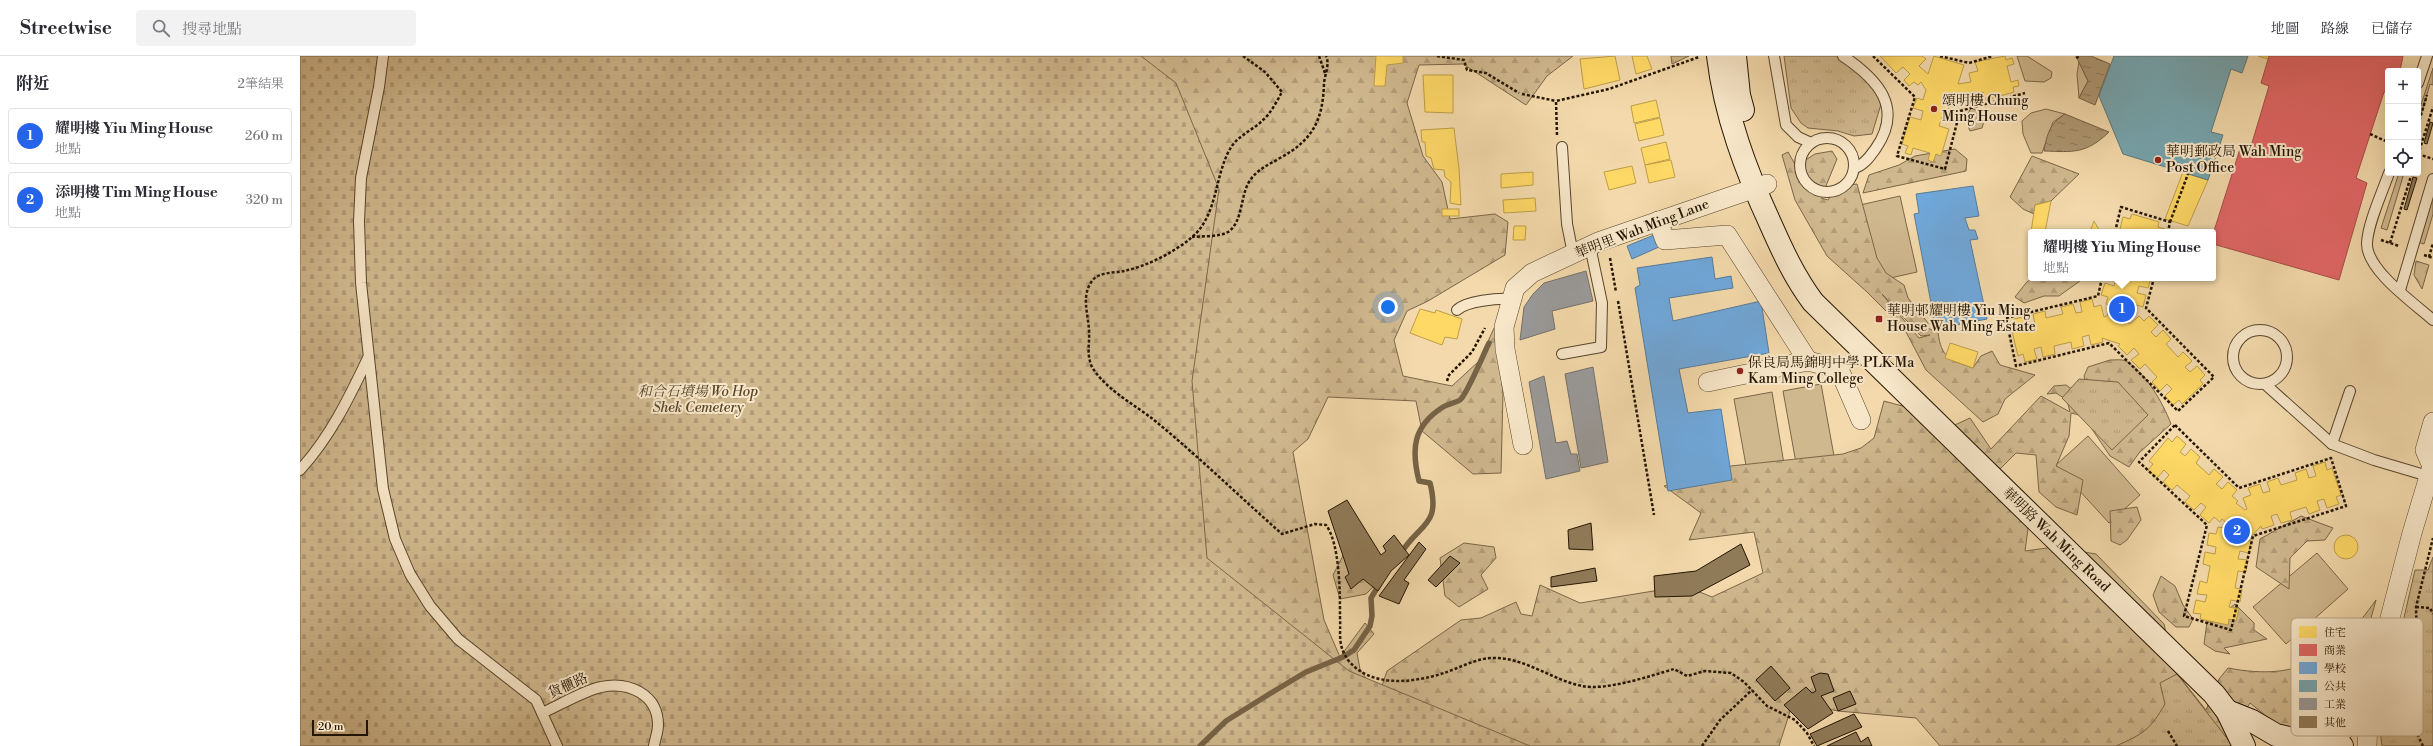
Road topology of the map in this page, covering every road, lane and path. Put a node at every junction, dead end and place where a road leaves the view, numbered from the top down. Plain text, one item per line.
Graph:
1 (383, 56) edge
2 (1243, 56) edge
3 (1319, 56) edge
4 (1326, 56) edge
5 (1437, 56) edge
6 (1700, 56) edge
7 (1718, 56) edge
8 (1735, 56) edge
9 (1774, 56) edge
10 (1843, 56) edge
11 (1873, 56) edge
12 (1940, 56) edge
13 (1993, 56) edge
14 (2080, 56) edge
15 (2427, 56) edge
16 (2076, 58) dead end
17 (1326, 74) junction
18 (2421, 74) edge
19 (2428, 93) dead end
20 (2024, 94) dead end
21 (1556, 102) junction
22 (2433, 108) edge
23 (2421, 115) edge
24 (2370, 134) dead end
25 (2385, 141) edge
26 (1560, 143) joint
27 (1811, 143) junction
28 (2421, 145) edge
29 (2421, 155) edge
30 (2433, 159) edge
31 (1854, 168) junction
32 (2188, 174) dead end
33 (2388, 176) edge
34 (2411, 176) edge
35 (2433, 179) edge
36 (1761, 186) junction
37 (1658, 221) junction
38 (2170, 222) junction
39 (2116, 229) edge
40 (2169, 229) edge
41 (2368, 236) junction
42 (1192, 237) junction
43 (2390, 243) junction
44 (2433, 243) edge
45 (1590, 246) junction
46 (2410, 250) junction
47 (1573, 254) junction
48 (1610, 255) dead end
49 (2429, 257) junction
50 (2433, 258) edge
51 (2101, 281) edge
52 (2153, 281) edge
53 (2400, 290) junction
54 (1511, 299) junction
55 (1457, 310) dead end
56 (2433, 320) edge
57 (1562, 354) dead end
58 (369, 358) junction
59 (1808, 362) junction
60 (1708, 382) dead end
61 (2265, 384) junction
62 (2350, 390) dead end
63 (1861, 420) dead end
64 (2433, 422) edge
65 (2332, 444) junction
66 (1522, 445) dead end
67 (2139, 462) joint
68 (2431, 468) edge
69 (300, 470) edge
70 (1654, 515) dead end
71 (2433, 538) edge
72 (2416, 607) junction
73 (2431, 608) edge
74 (2433, 614) edge
75 (2391, 618) edge
76 (2416, 618) edge
77 (1752, 690) junction
78 (2227, 711) junction
79 (542, 713) junction
80 (2168, 731) dead end
81 (2335, 736) edge
82 (2367, 736) edge
83 (2418, 736) edge
84 (2321, 745) edge
85 (557, 746) edge
86 (654, 746) edge
87 (1702, 746) edge
88 (1814, 746) edge
89 (2177, 746) edge
90 (2244, 746) edge
91 (2367, 746) edge
92 (2423, 746) edge

1 - 58 lane
2 - 42 path
3 - 17 path
4 - 17 path
5 - 21 path
6 - 21 path
7 - 36 street, 華明路 Wah Ming Road
8 - 36 street, 華明路 Wah Ming Road
9 - 27 lane
10 - 31 lane
11 - 20 path
12 - 13 path
14 - 16 path
15 - 18 lane
17 - 42 path
19 - 23 path
21 - 26 path
22 - 28 path
24 - 25 path
26 - 47 lane
27 - 31 lane
27 - 31 lane
29 - 30 path, bridge
32 - 38 path
33 - 41 lane
34 - 43 path
35 - 46 lane
36 - 37 street, 華明里 Wah Ming Lane
36 - 78 street, 華明路 Wah Ming Road
37 - 45 street, 華明里 Wah Ming Lane
37 - 59 street
38 - 39 path
38 - 40 path
41 - 43 path
41 - 53 lane
42 - 77 path
43 - 46 path
44 - 49 path
45 - 47 street, 華明里 Wah Ming Lane
45 - 57 lane
46 - 49 path
46 - 53 lane
47 - 54 street, 華明里 Wah Ming Lane
48 - 70 path
49 - 50 path
51 - 52 path
53 - 56 lane
54 - 55 lane
54 - 66 street, 華明里 Wah Ming Lane
58 - 69 lane
58 - 79 lane
59 - 60 street
59 - 63 street
61 - 61 lane
61 - 65 lane
62 - 65 lane
64 - 68 street
65 - 68 lane
67 - 67 path
68 - 75 street
71 - 72 path
72 - 73 path
72 - 76 path
73 - 74 path
77 - 87 path
77 - 88 path
78 - 84 street
78 - 90 street, 華明路 Wah Ming Road
79 - 85 lane
79 - 86 lane, 貨櫃路
80 - 89 path
81 - 84 street
82 - 91 street
83 - 92 path

